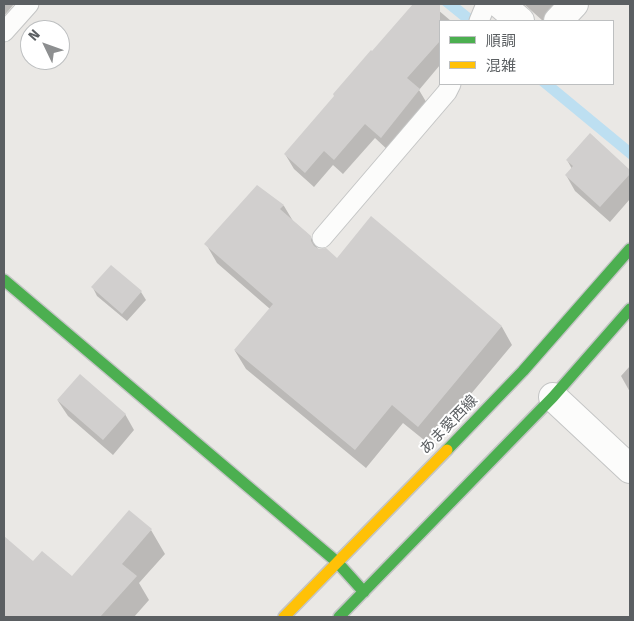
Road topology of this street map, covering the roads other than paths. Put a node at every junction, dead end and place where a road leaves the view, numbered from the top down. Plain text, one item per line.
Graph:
1 (29, 4) edge
2 (574, 4) edge
3 (486, 12) edge
4 (516, 20) edge
5 (559, 20) edge
6 (4, 32) edge
7 (450, 85) edge
8 (322, 238) dead end
9 (630, 250) edge
10 (4, 280) edge
11 (630, 309) edge
12 (553, 397) junction
13 (630, 469) edge
14 (337, 562) junction
15 (364, 592) junction
16 (284, 617) edge
17 (339, 617) edge

1 - 6 lane
2 - 5 street
3 - 4 street
7 - 8 lane
9 - 14 main road, あま愛西線
10 - 14 main road
11 - 12 main road
12 - 13 street
12 - 15 main road
14 - 15 main road
14 - 16 main road, あま愛西線
15 - 17 main road

